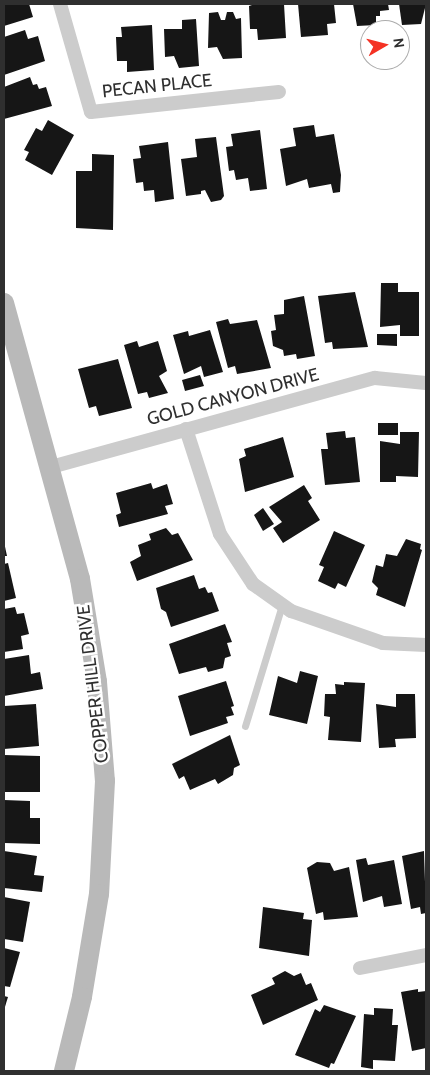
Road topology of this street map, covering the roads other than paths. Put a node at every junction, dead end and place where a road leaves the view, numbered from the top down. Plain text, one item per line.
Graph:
1 (60, 4) edge
2 (279, 92) dead end
3 (4, 303) edge
4 (426, 383) edge
5 (186, 429) junction
6 (51, 467) junction
7 (282, 606) junction
8 (426, 645) edge
9 (245, 726) dead end
10 (426, 955) edge
11 (360, 968) dead end
12 (64, 1071) edge

1 - 2 street, PECAN PLACE
3 - 6 main road, COPPER HILL DRIVE
4 - 5 street, GOLD CANYON DRIVE
5 - 6 street, GOLD CANYON DRIVE
5 - 7 street
6 - 12 main road, COPPER HILL DRIVE
7 - 8 street
7 - 9 lane
10 - 11 street

